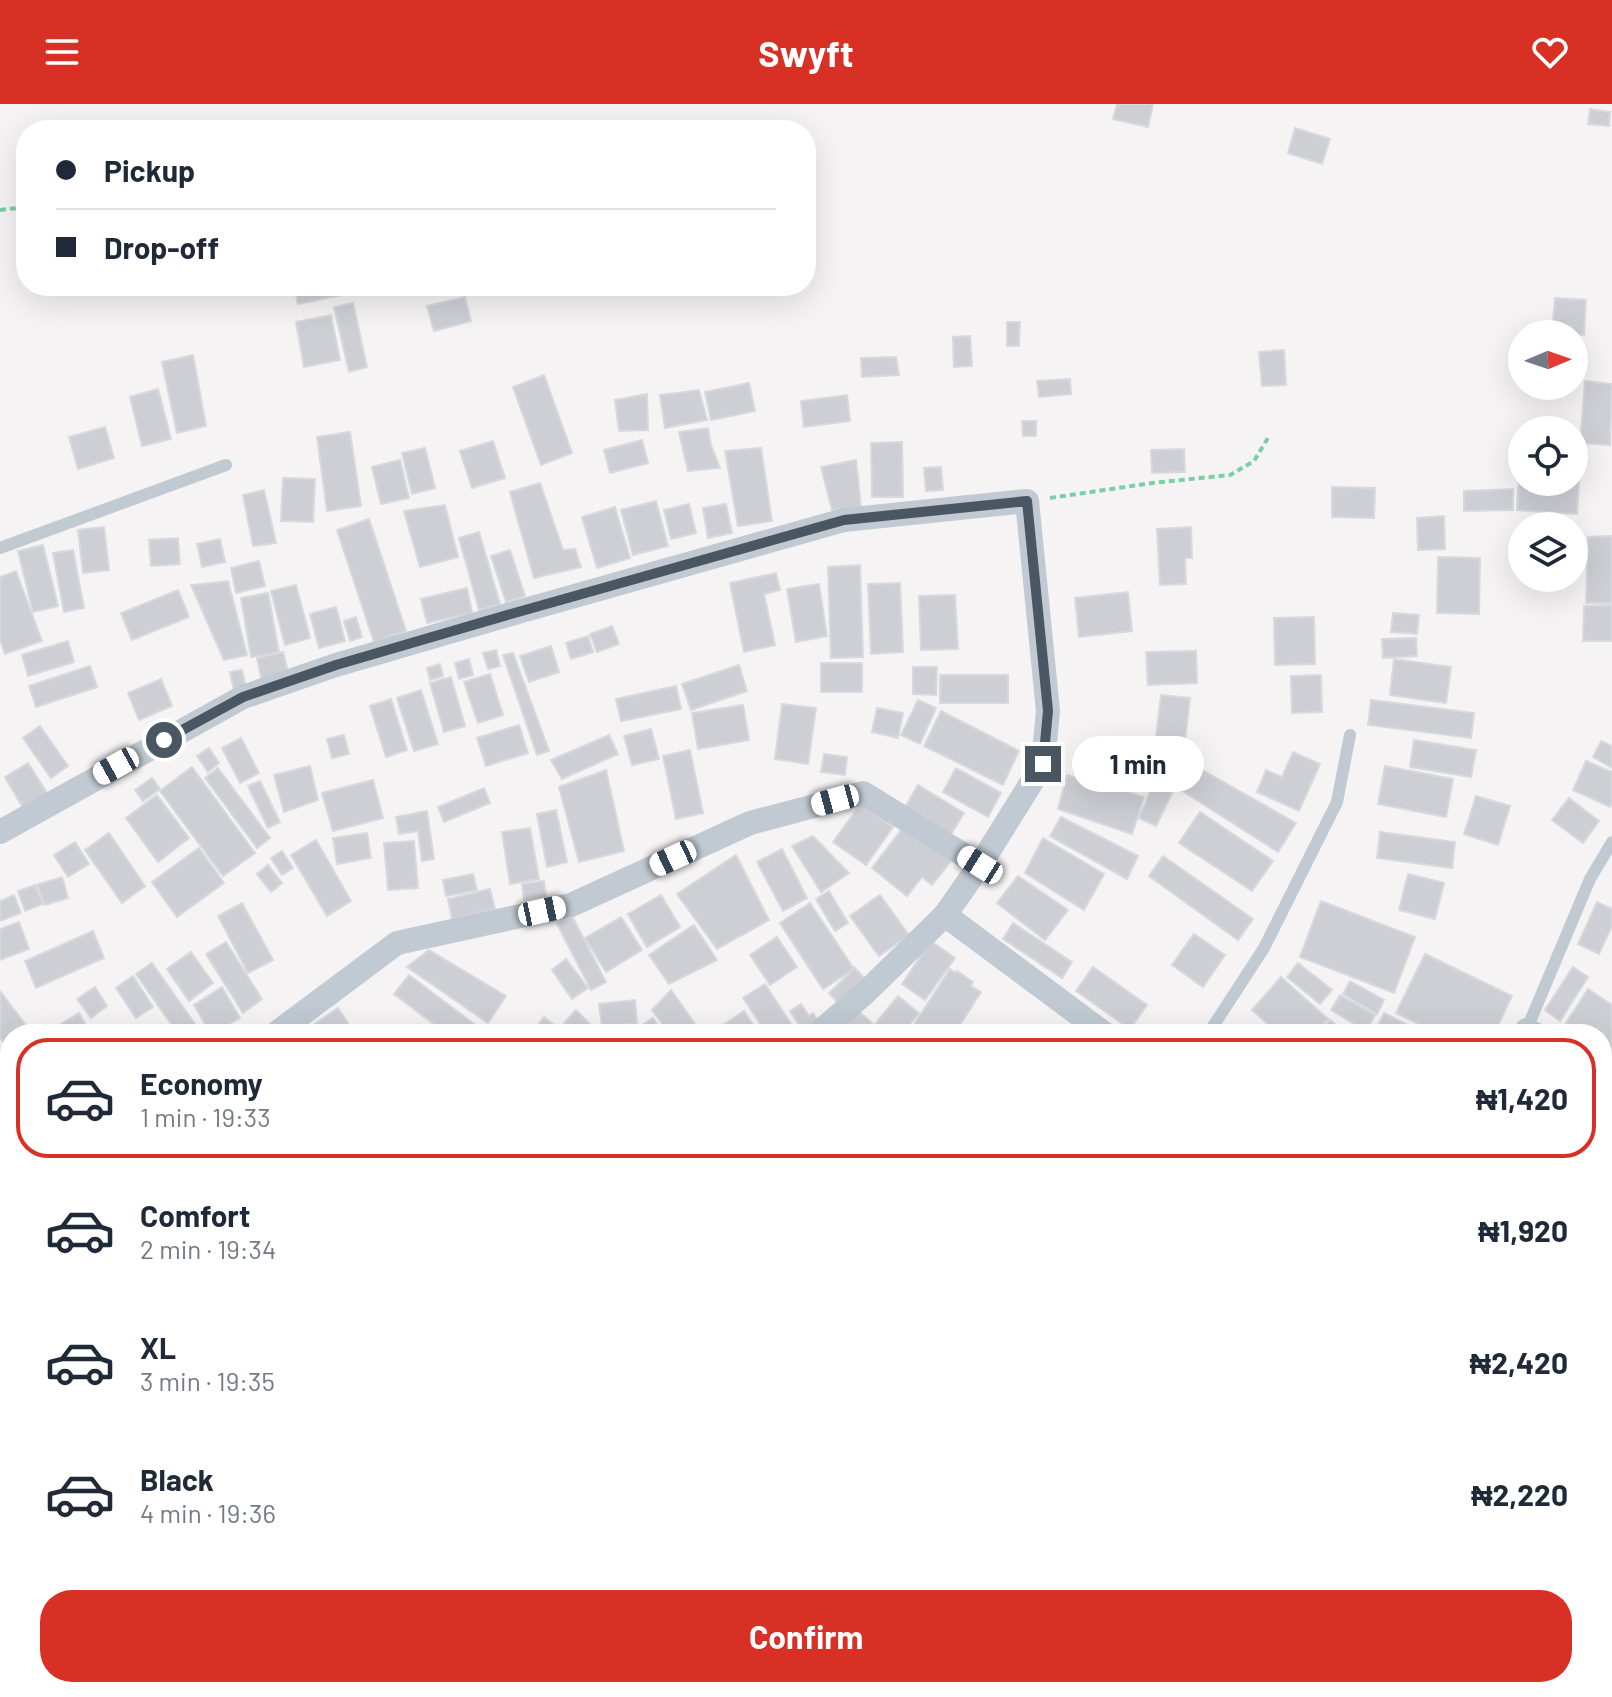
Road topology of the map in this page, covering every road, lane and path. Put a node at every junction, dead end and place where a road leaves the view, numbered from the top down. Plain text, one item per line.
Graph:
1 (1268, 438) dead end
2 (226, 465) dead end
3 (1027, 501) junction
4 (0, 548) edge
5 (1350, 735) dead end
6 (0, 832) edge
7 (1612, 842) edge
8 (980, 865) junction
9 (945, 915) junction
10 (288, 1024) edge
11 (829, 1024) edge
12 (1092, 1024) edge
13 (1215, 1024) edge
14 (1533, 1024) edge

1 - 3 path
2 - 4 lane
3 - 6 street
3 - 8 street
5 - 13 lane
7 - 14 lane
8 - 9 street
8 - 10 street
9 - 11 street
9 - 12 street

